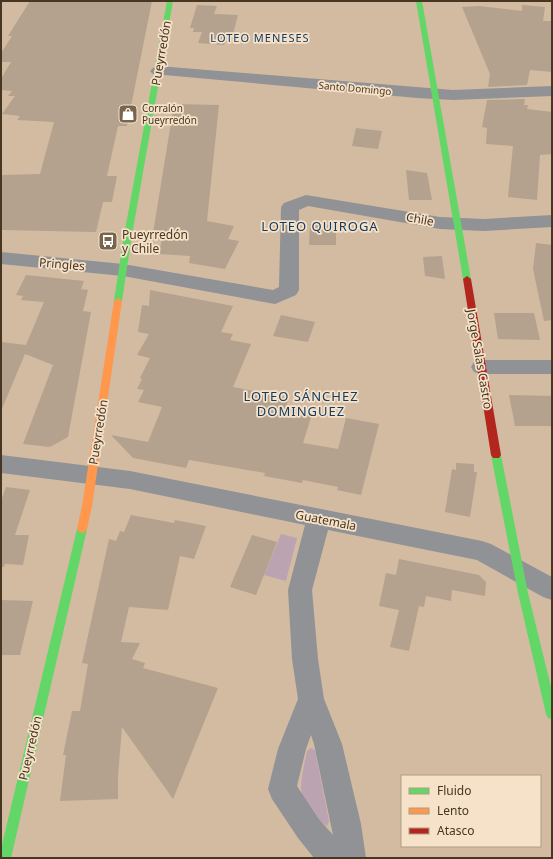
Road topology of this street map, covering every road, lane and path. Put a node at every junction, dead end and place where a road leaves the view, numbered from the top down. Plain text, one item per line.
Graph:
1 (170, 1) edge
2 (419, 1) edge
3 (158, 71) junction
4 (552, 91) edge
5 (436, 94) junction
6 (552, 222) edge
7 (458, 224) junction
8 (1, 258) edge
9 (123, 270) junction
10 (481, 367) junction
11 (552, 367) edge
12 (1, 464) edge
13 (91, 475) junction
14 (319, 518) junction
15 (519, 571) junction
16 (552, 589) edge
17 (311, 699) junction
18 (552, 714) edge
19 (5, 858) edge
20 (334, 858) edge
21 (351, 858) edge

1 - 3 street, Pueyrredón
2 - 5 street, Jorge Salas Castro
3 - 5 street, Santo Domingo
3 - 9 street, Pueyrredón
4 - 5 street, Santo Domingo
5 - 7 street, Jorge Salas Castro
6 - 7 street, Chile
7 - 9 street, Chile
7 - 10 street, Jorge Salas Castro
8 - 9 street, Pringles
9 - 13 street, Pueyrredón
10 - 11 street
10 - 15 street, Jorge Salas Castro
12 - 13 street, Guatemala
13 - 14 street, Guatemala
13 - 19 street, Pueyrredón
14 - 15 street, Guatemala
14 - 17 street
15 - 16 street, Guatemala
15 - 18 street, Jorge Salas Castro
17 - 20 street
17 - 21 street

